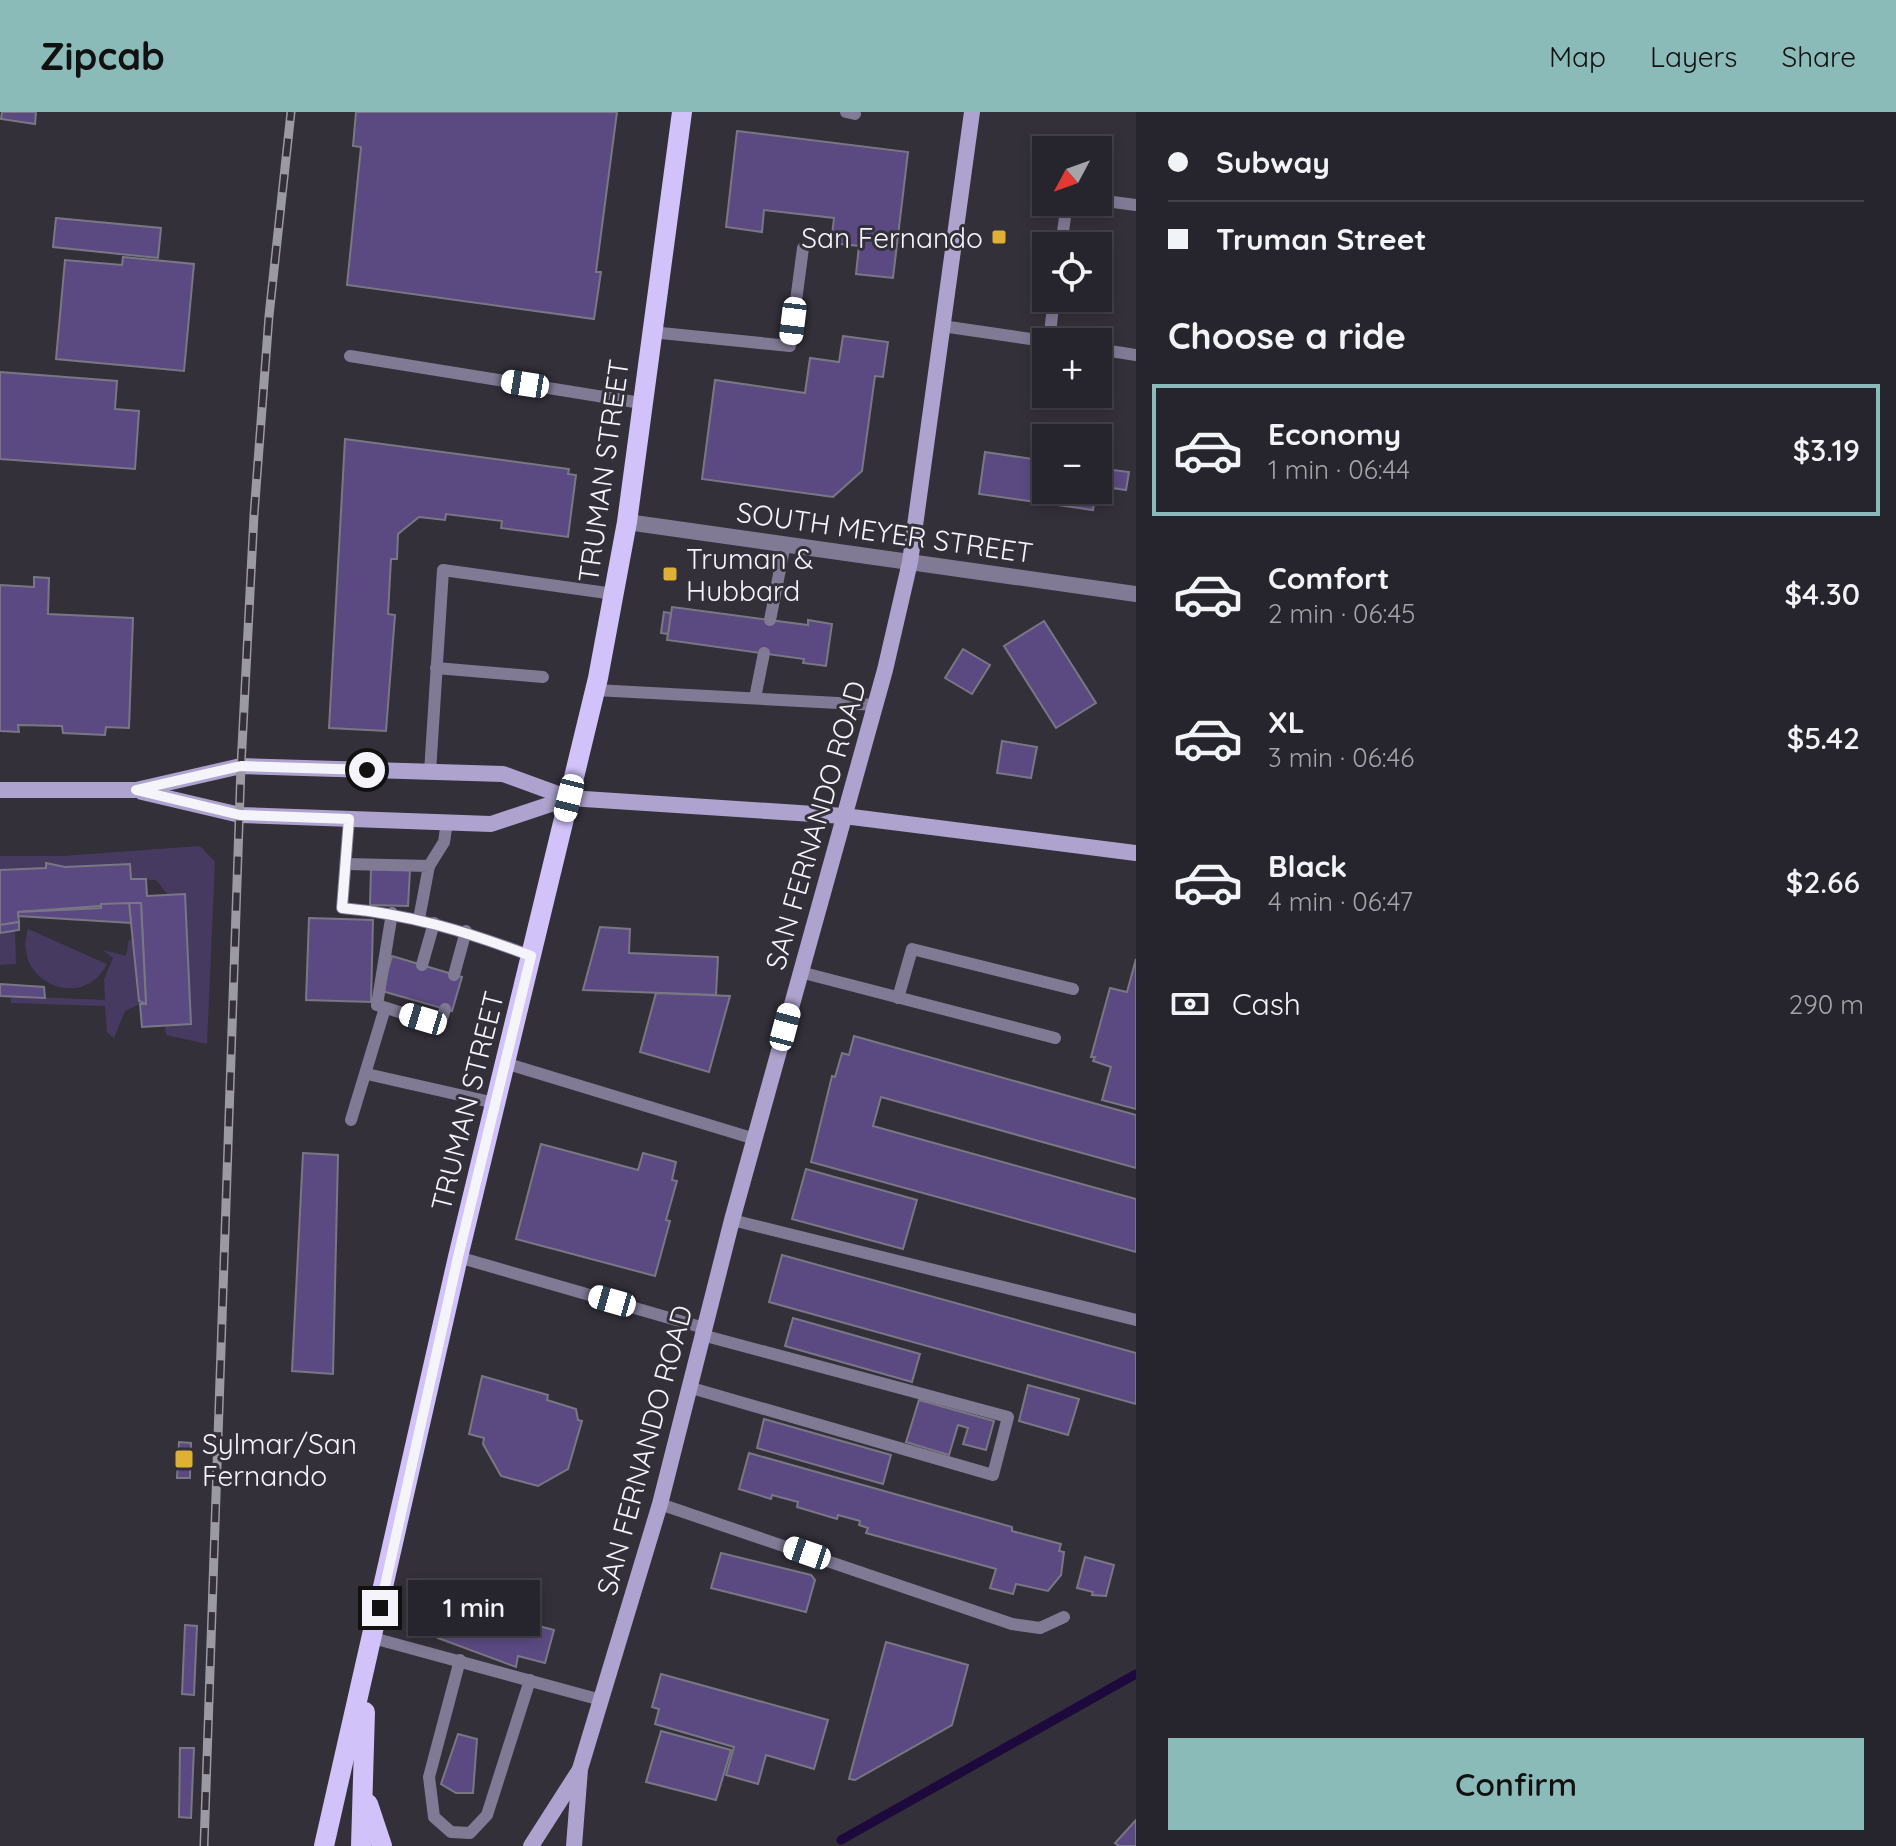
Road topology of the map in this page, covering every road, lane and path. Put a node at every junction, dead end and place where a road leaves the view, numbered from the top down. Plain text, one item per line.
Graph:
1 (682, 112) edge
2 (972, 112) edge
3 (1112, 202) edge
4 (1136, 205) edge
5 (803, 248) dead end
6 (942, 326) junction
7 (651, 332) junction
8 (1032, 339) edge
9 (1112, 351) edge
10 (1136, 355) edge
11 (350, 356) dead end
12 (641, 403) junction
13 (627, 522) junction
14 (785, 544) junction
15 (910, 562) junction
16 (614, 594) junction
17 (1136, 594) edge
18 (770, 620) dead end
19 (764, 653) dead end
20 (436, 668) junction
21 (543, 677) dead end
22 (595, 690) junction
23 (755, 698) junction
24 (876, 705) junction
25 (430, 772) junction
26 (0, 790) edge
27 (136, 790) junction
28 (569, 798) junction
29 (844, 816) junction
30 (349, 819) junction
31 (447, 822) junction
32 (1136, 853) edge
33 (347, 864) junction
34 (429, 866) junction
35 (392, 913) junction
36 (419, 919) junction
37 (434, 923) junction
38 (466, 931) junction
39 (531, 956) junction
40 (422, 965) dead end
41 (800, 972) junction
42 (454, 975) dead end
43 (1073, 989) dead end
44 (898, 998) junction
45 (411, 999) dead end
46 (385, 1008) junction
47 (445, 1009) dead end
48 (406, 1014) junction
49 (1055, 1038) dead end
50 (505, 1063) junction
51 (367, 1074) junction
52 (495, 1103) junction
53 (351, 1120) dead end
54 (755, 1139) junction
55 (732, 1220) junction
56 (458, 1257) junction
57 (1136, 1320) edge
58 (703, 1332) junction
59 (688, 1387) junction
60 (660, 1504) junction
61 (1064, 1617) dead end
62 (373, 1638) junction
63 (460, 1660) junction
64 (365, 1676) junction
65 (530, 1680) junction
66 (601, 1700) junction
67 (580, 1769) junction
68 (365, 1795) junction
69 (324, 1846) edge
70 (361, 1846) edge
71 (382, 1846) edge
72 (531, 1846) edge
73 (574, 1846) edge

1 - 7 main road, TRUMAN STREET
2 - 6 main road, SAN FERNANDO ROAD
3 - 4 lane
5 - 7 lane
6 - 8 lane
6 - 15 main road, SAN FERNANDO ROAD
7 - 12 main road, TRUMAN STREET
9 - 10 lane
11 - 12 lane
12 - 13 main road, TRUMAN STREET
13 - 14 street, SOUTH MEYER STREET
13 - 16 main road, TRUMAN STREET
14 - 15 street, SOUTH MEYER STREET
14 - 18 lane
15 - 17 street, SOUTH MEYER STREET
15 - 24 main road, SAN FERNANDO ROAD
16 - 20 lane
16 - 22 main road, TRUMAN STREET
19 - 23 lane
20 - 21 lane
20 - 25 lane
22 - 23 lane
22 - 28 main road, TRUMAN STREET
23 - 24 lane
24 - 29 main road, SAN FERNANDO ROAD
25 - 27 main road
25 - 28 main road
26 - 27 main road
27 - 30 main road
28 - 29 main road
28 - 31 main road
28 - 39 main road, TRUMAN STREET
29 - 32 main road
29 - 41 main road, SAN FERNANDO ROAD
30 - 31 main road
30 - 33 lane
31 - 34 lane
33 - 34 lane
33 - 35 lane
34 - 36 lane
35 - 36 lane
35 - 46 lane
36 - 37 lane
37 - 38 lane
37 - 40 lane
38 - 39 lane
38 - 42 lane
39 - 50 main road, TRUMAN STREET
41 - 44 lane
41 - 54 main road, SAN FERNANDO ROAD
43 - 44 lane
44 - 49 lane
45 - 48 lane
46 - 48 lane
46 - 51 lane
47 - 48 lane
50 - 52 main road, TRUMAN STREET
50 - 54 lane
51 - 52 lane
51 - 53 lane
52 - 56 main road, TRUMAN STREET
54 - 55 main road, SAN FERNANDO ROAD
55 - 57 lane
55 - 58 main road, SAN FERNANDO ROAD
56 - 58 lane
56 - 62 main road, TRUMAN STREET
58 - 59 main road, SAN FERNANDO ROAD
58 - 59 lane
59 - 60 main road, SAN FERNANDO ROAD
60 - 61 lane
60 - 66 main road, SAN FERNANDO ROAD
62 - 63 lane
62 - 64 main road, TRUMAN STREET
63 - 65 lane
63 - 65 lane
64 - 68 main road, TRUMAN STREET
64 - 69 main road, TRUMAN STREET
65 - 66 lane
66 - 67 main road, SAN FERNANDO ROAD
67 - 72 main road, SAN FERNANDO ROAD
67 - 73 main road, SAN FERNANDO ROAD
68 - 70 main road, TRUMAN STREET
68 - 71 main road

